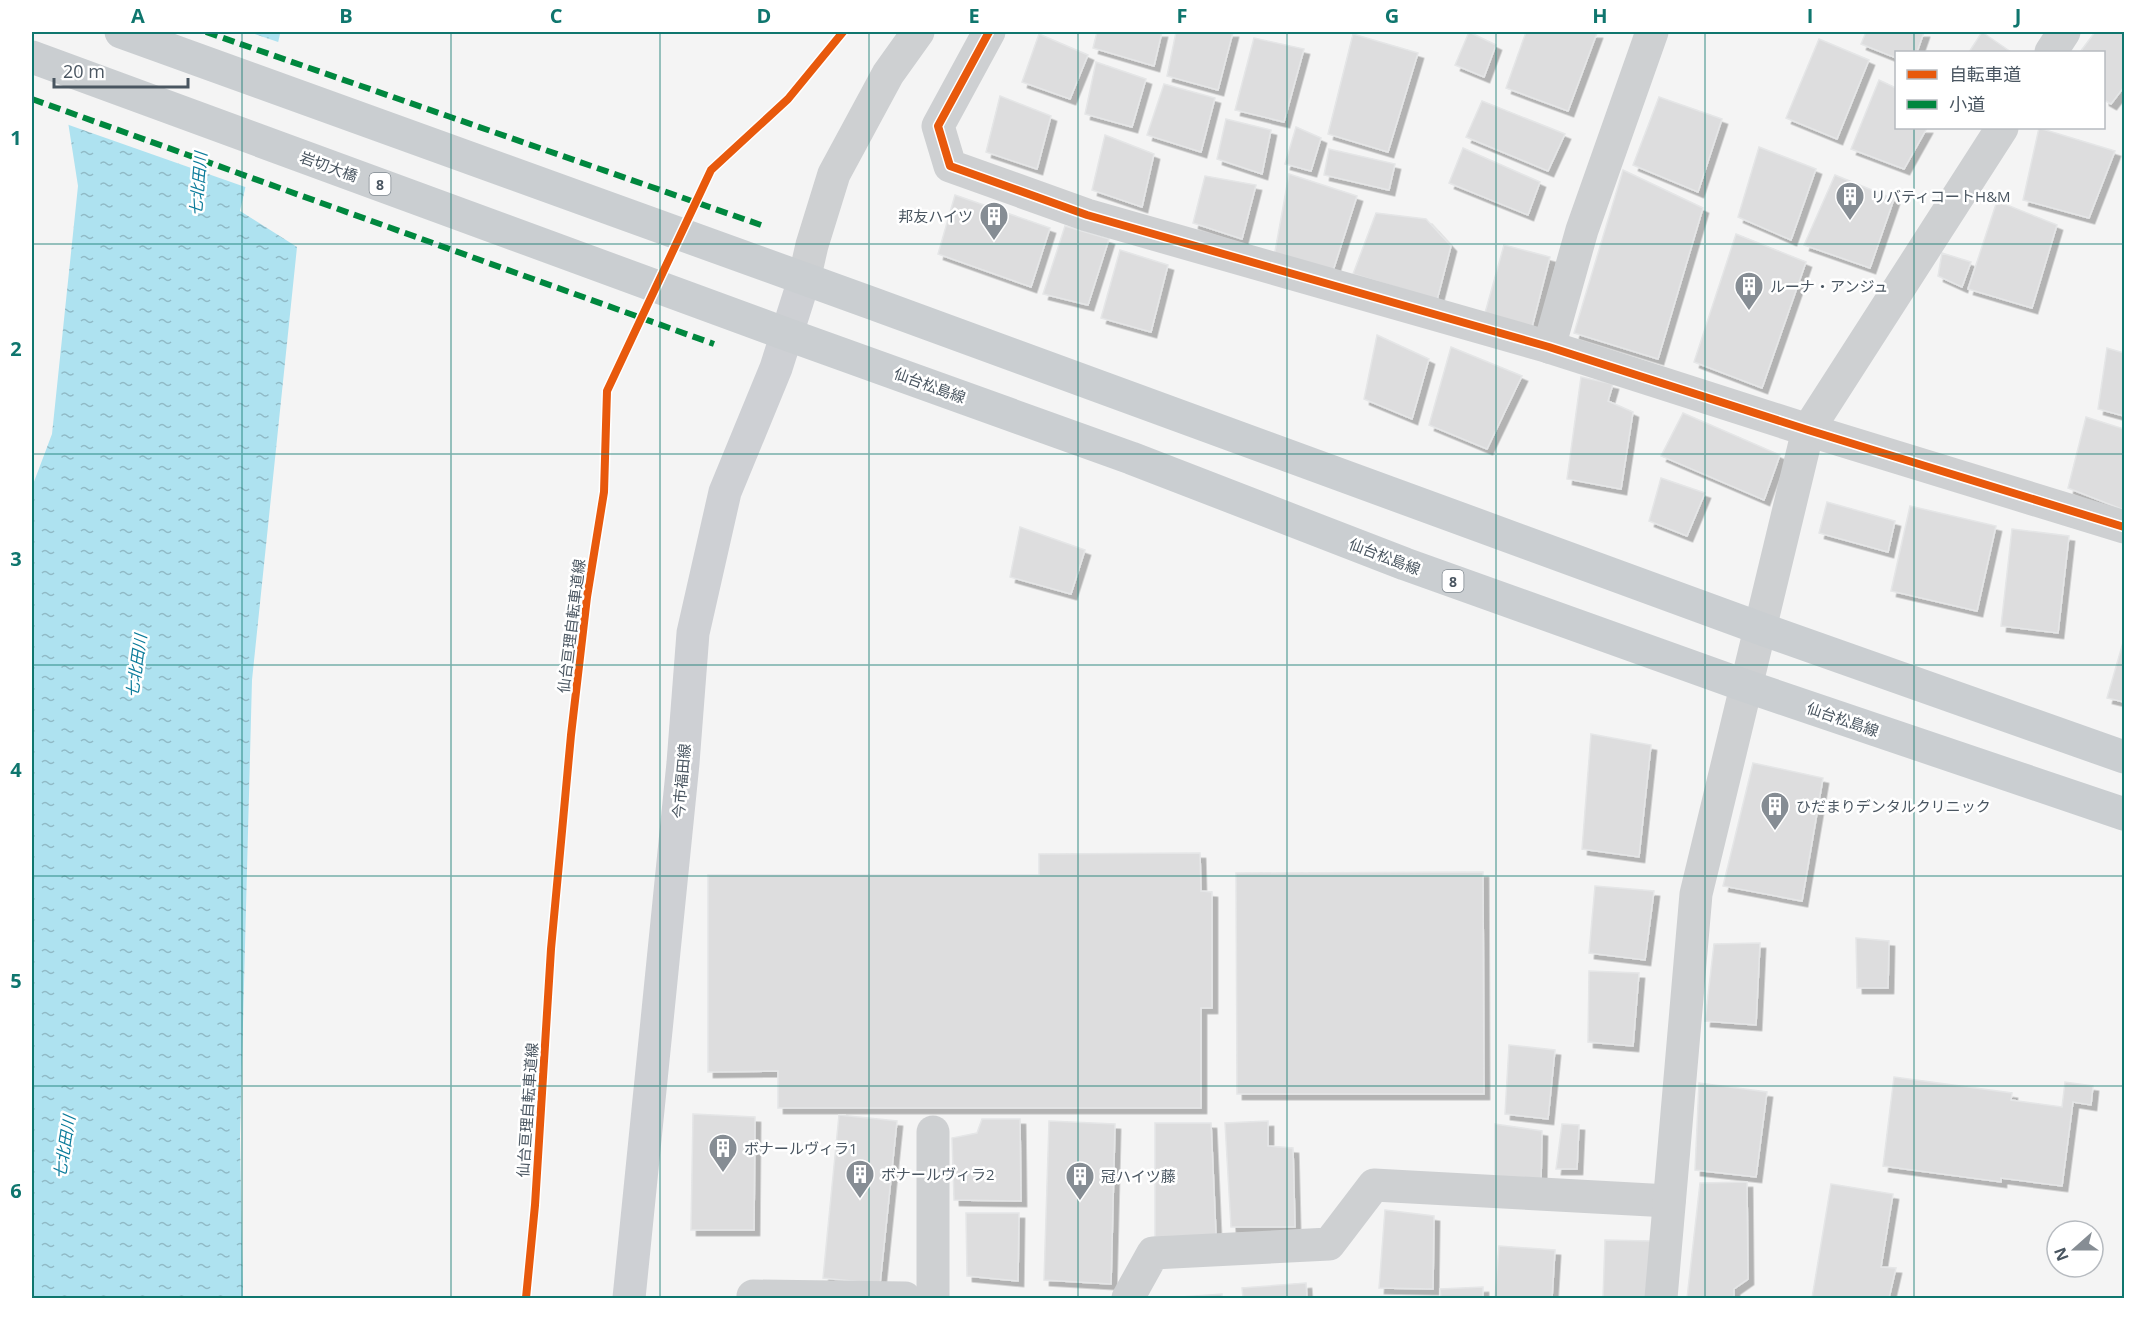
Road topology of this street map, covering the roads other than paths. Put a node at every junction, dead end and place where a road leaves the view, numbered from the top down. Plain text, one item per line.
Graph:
1 (121, 32) edge
2 (918, 32) edge
3 (989, 32) edge
4 (1652, 32) edge
5 (2064, 32) edge
6 (2052, 51) edge
7 (32, 57) edge
8 (2001, 129) edge
9 (804, 280) junction
10 (786, 334) junction
11 (1549, 347) junction
12 (1808, 430) junction
13 (2124, 527) edge
14 (1759, 628) junction
15 (1746, 686) junction
16 (2124, 757) edge
17 (2124, 814) edge
18 (933, 1132) dead end
19 (1669, 1201) junction
20 (753, 1296) dead end
21 (629, 1299) edge
22 (904, 1299) edge
23 (933, 1299) edge
24 (1128, 1299) edge
25 (1661, 1299) edge

1 - 9 main road
2 - 9 street
3 - 11 street
4 - 11 street
5 - 6 street
7 - 10 main road, 岩切大橋 / 8
8 - 12 street
9 - 10 main road, 今市福田線
9 - 14 main road
10 - 15 main road, 仙台松島線 / 8
10 - 21 main road, 今市福田線
11 - 12 street
12 - 13 street
12 - 14 street
14 - 15 street
14 - 16 main road
15 - 17 main road, 仙台松島線 / 8
15 - 19 street
18 - 23 street
19 - 24 street
19 - 25 street
20 - 22 street

